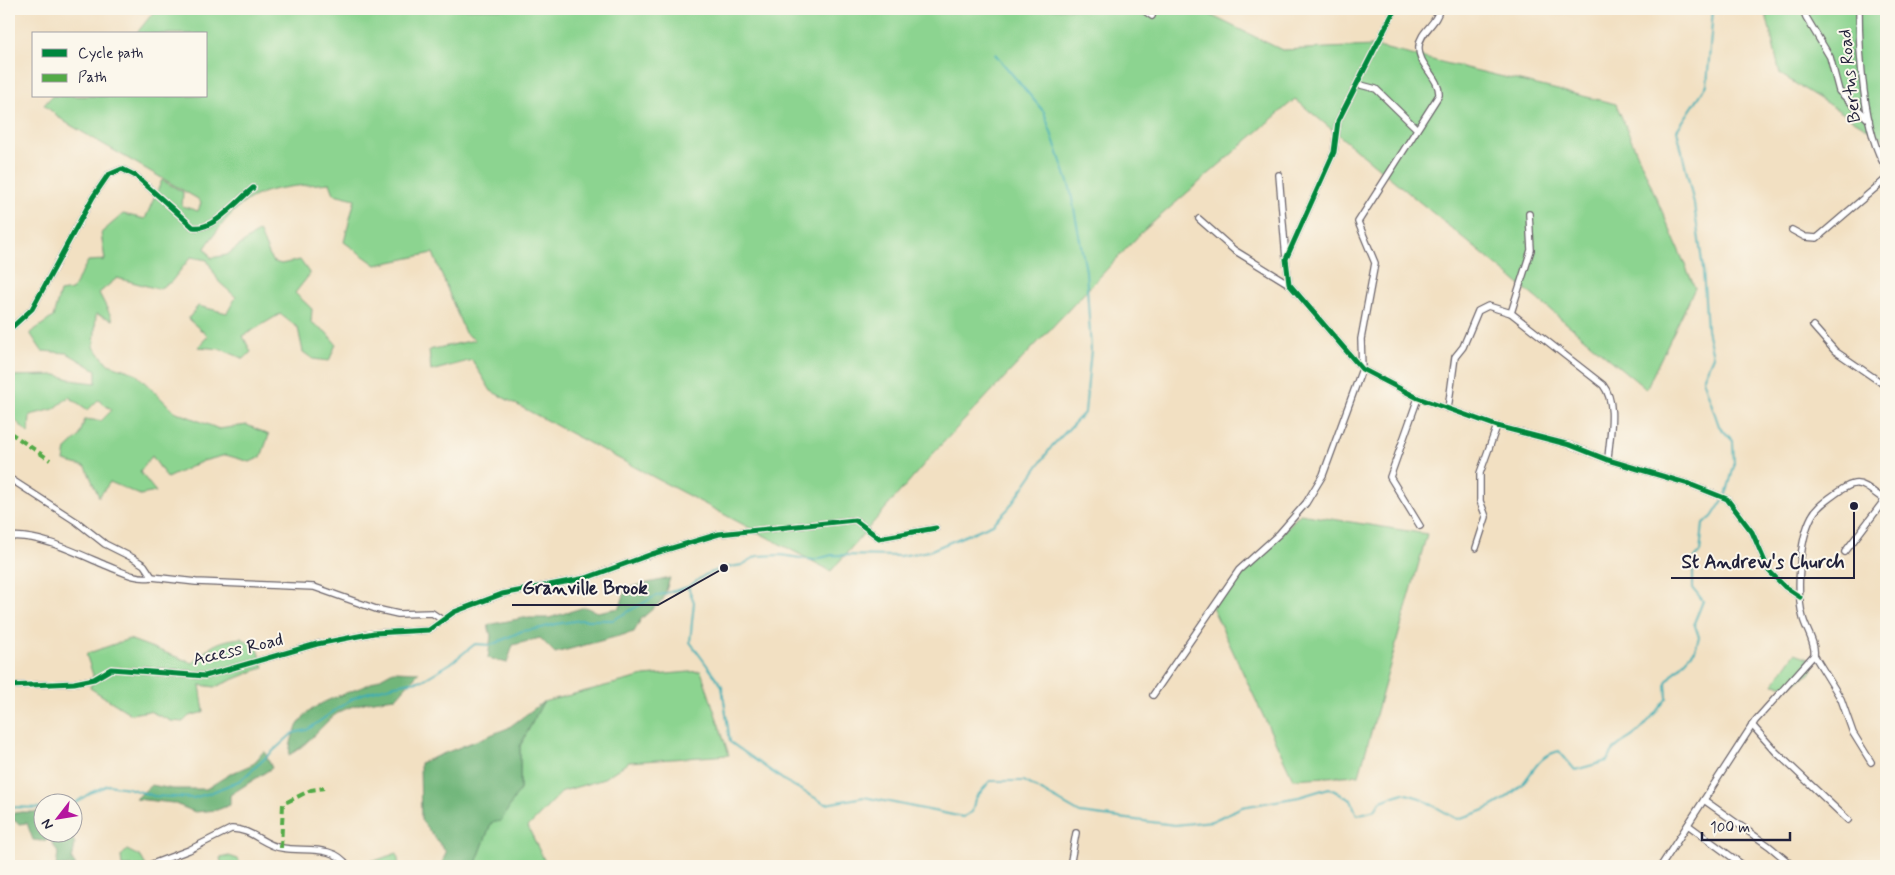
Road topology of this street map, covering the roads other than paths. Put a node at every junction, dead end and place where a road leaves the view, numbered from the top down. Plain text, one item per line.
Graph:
1 (1142, 9) edge
2 (1394, 9) edge
3 (1439, 9) edge
4 (1803, 9) edge
5 (1859, 9) edge
6 (1152, 16) dead end
7 (1357, 84) junction
8 (1869, 120) junction
9 (1416, 128) junction
10 (1886, 167) edge
11 (1279, 175) dead end
12 (1886, 179) edge
13 (253, 188) dead end
14 (1529, 214) dead end
15 (1199, 219) dead end
16 (1792, 230) dead end
17 (1286, 259) junction
18 (1289, 284) junction
19 (1511, 313) junction
20 (1813, 326) dead end
21 (9, 330) edge
22 (1362, 369) junction
23 (1886, 386) edge
24 (1418, 398) junction
25 (1448, 409) junction
26 (1497, 426) junction
27 (1608, 460) junction
28 (9, 478) edge
29 (1886, 500) edge
30 (1420, 526) dead end
31 (936, 528) dead end
32 (9, 537) edge
33 (1476, 548) dead end
34 (1846, 552) dead end
35 (152, 576) junction
36 (1800, 597) junction
37 (441, 619) junction
38 (1814, 655) junction
39 (9, 686) edge
40 (1153, 695) dead end
41 (1752, 725) junction
42 (1871, 762) dead end
43 (1704, 800) junction
44 (1848, 820) dead end
45 (1688, 825) junction
46 (1076, 833) dead end
47 (147, 866) edge
48 (348, 866) edge
49 (1070, 866) edge
50 (1660, 866) edge
51 (1744, 866) edge
52 (1793, 866) edge

1 - 6 street
2 - 7 street
3 - 9 street
4 - 8 street
5 - 8 street, Bertus Road
7 - 9 street
7 - 17 street
8 - 10 street, Bertus Road
9 - 22 street
11 - 17 street
12 - 16 street
13 - 21 street
14 - 19 street
15 - 18 street
17 - 18 street
18 - 22 street
19 - 25 street
19 - 27 street
20 - 23 street
22 - 24 street
22 - 40 street
24 - 25 street
24 - 30 street
25 - 26 street
26 - 27 street
26 - 33 street
27 - 36 street
28 - 35 street
29 - 34 street
29 - 36 street
31 - 37 street, Access Road
32 - 35 street
35 - 37 street
36 - 38 street
37 - 39 street, Access Road
38 - 41 street
38 - 42 street
41 - 43 street
41 - 44 street
43 - 45 street
43 - 52 street
45 - 50 street
45 - 51 street
46 - 49 street
47 - 48 street

